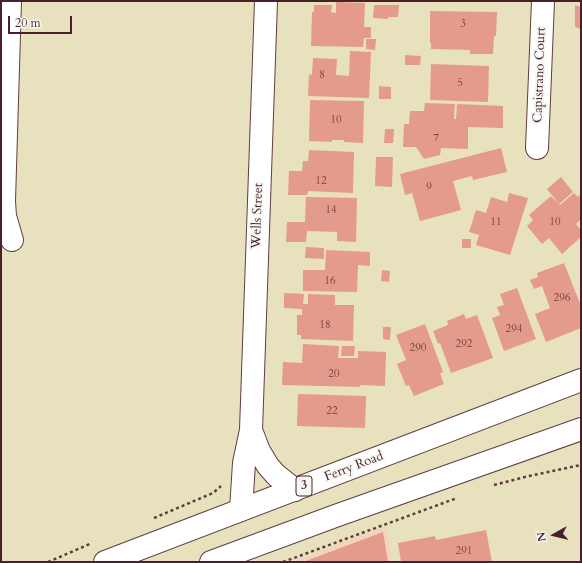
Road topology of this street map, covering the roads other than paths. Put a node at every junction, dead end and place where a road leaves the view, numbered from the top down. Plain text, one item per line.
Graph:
1 (10, 1) edge
2 (266, 1) edge
3 (543, 1) edge
4 (537, 148) dead end
5 (12, 240) dead end
6 (581, 380) edge
7 (581, 429) edge
8 (251, 430) junction
9 (295, 490) junction
10 (240, 510) junction
11 (105, 562) edge
12 (211, 562) edge

1 - 5 street
2 - 8 street, Wells Street
3 - 4 street, Capistrano Court
6 - 9 street, Ferry Road / 3
7 - 12 street
8 - 9 street, Wells Street
8 - 10 street, Wells Street
9 - 10 street, Ferry Road / 3
10 - 11 street, Ferry Road / 3

